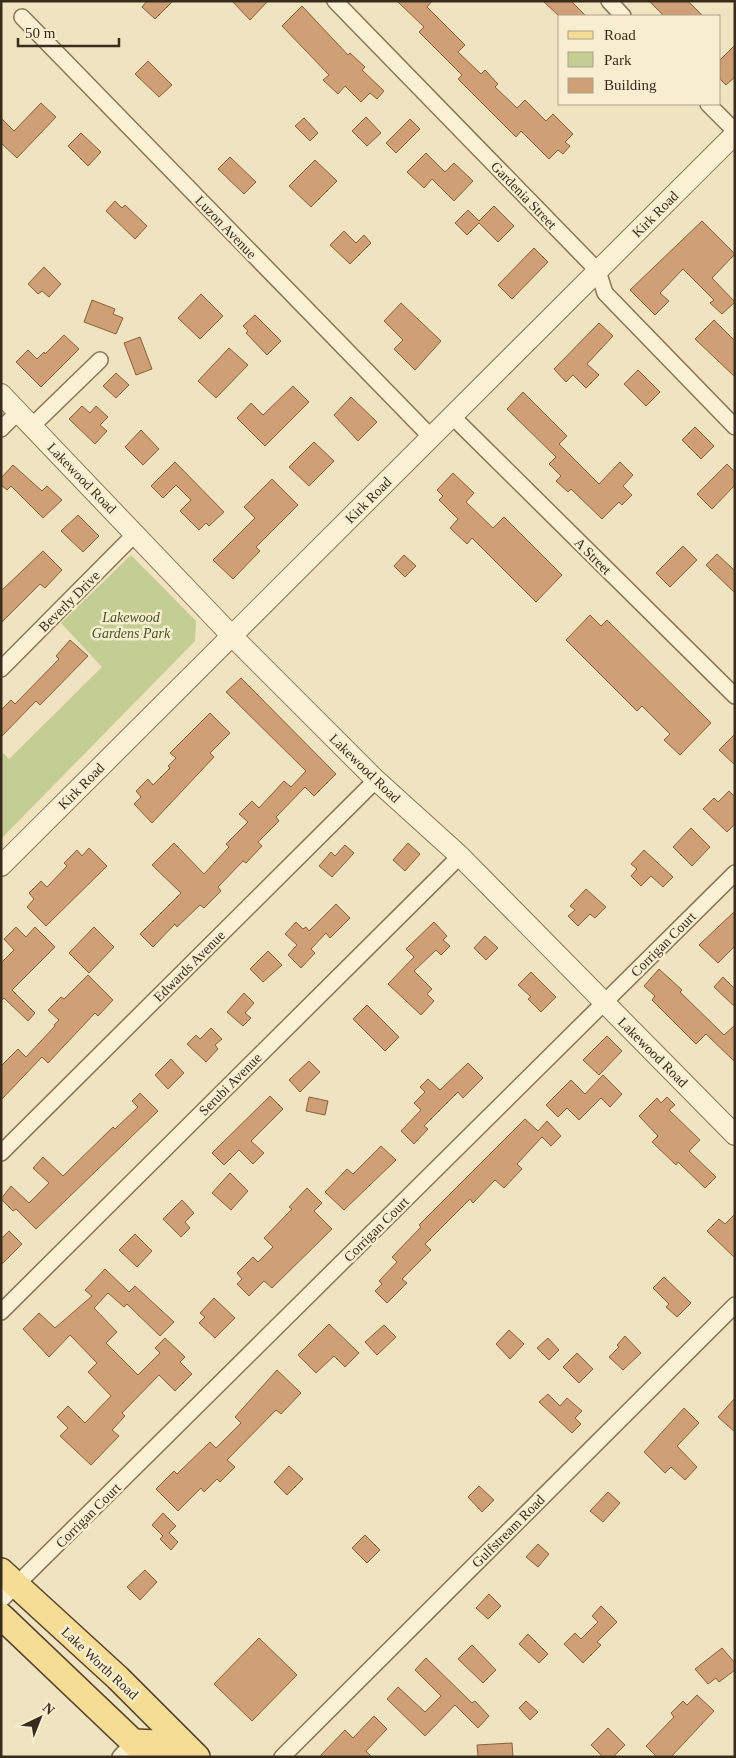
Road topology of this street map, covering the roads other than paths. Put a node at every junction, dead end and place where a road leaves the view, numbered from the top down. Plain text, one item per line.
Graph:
1 (335, 1) edge
2 (609, 1) edge
3 (623, 15) edge
4 (22, 17) dead end
5 (709, 105) edge
6 (735, 133) edge
7 (598, 271) junction
8 (100, 360) dead end
9 (1, 394) edge
10 (452, 416) junction
11 (25, 419) junction
12 (735, 427) edge
13 (1, 429) edge
14 (431, 437) junction
15 (136, 533) junction
16 (232, 636) junction
17 (1, 669) edge
18 (735, 696) edge
19 (376, 780) junction
20 (460, 856) junction
21 (1, 866) edge
22 (735, 872) edge
23 (604, 1002) junction
24 (735, 1135) edge
25 (1, 1153) edge
26 (735, 1305) edge
27 (1, 1312) edge
28 (6, 1586) edge
29 (1, 1616) edge
30 (134, 1752) edge
31 (171, 1757) edge
32 (197, 1757) edge
33 (282, 1757) edge

1 - 7 street, Gardenia Street
2 - 3 street
4 - 14 street, Luzon Avenue
5 - 6 street
6 - 7 street, Kirk Road
7 - 10 street, Kirk Road
7 - 12 street, Gardenia Street
8 - 11 street
9 - 11 street, Lakewood Road
10 - 14 street, Kirk Road
10 - 18 street, A Street
11 - 13 street
11 - 15 street, Lakewood Road
14 - 16 street, Kirk Road
15 - 16 street, Lakewood Road
15 - 17 street, Beverly Drive
16 - 19 street, Lakewood Road
16 - 21 street, Kirk Road
19 - 20 street, Lakewood Road
19 - 25 street, Edwards Avenue
20 - 23 street, Lakewood Road
20 - 27 street, Serubi Avenue
22 - 23 street, Corrigan Court
23 - 24 street, Lakewood Road
23 - 28 street, Corrigan Court
26 - 33 street, Gulfstream Road
28 - 32 main road, Lake Worth Road
29 - 30 main road
30 - 31 main road

